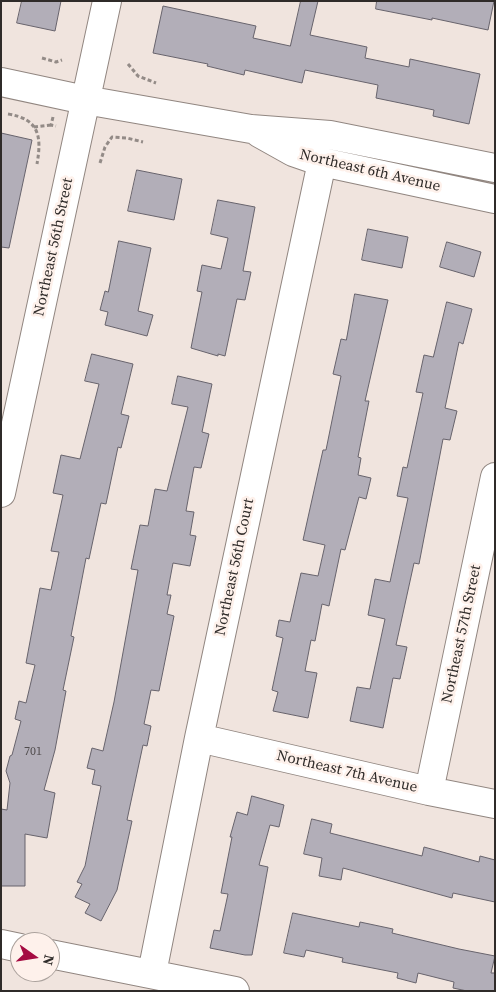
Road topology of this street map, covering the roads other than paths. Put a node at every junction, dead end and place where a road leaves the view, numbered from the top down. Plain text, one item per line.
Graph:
1 (107, 1) edge
2 (1, 82) edge
3 (85, 100) junction
4 (251, 129) junction
5 (322, 162) junction
6 (495, 168) edge
7 (495, 199) edge
8 (495, 477) edge
9 (1, 492) edge
10 (199, 738) junction
11 (429, 791) junction
12 (495, 804) edge
13 (60, 956) edge
14 (152, 973) junction
15 (235, 991) edge

1 - 3 street, Northeast 56th Street
2 - 3 street, Northeast 6th Avenue
3 - 4 street, Northeast 6th Avenue
3 - 9 street, Northeast 56th Street
4 - 5 street, Northeast 6th Avenue
4 - 6 street, Northeast 6th Avenue
5 - 7 street, Northeast 6th Avenue
5 - 10 street, Northeast 56th Court
8 - 11 street, Northeast 57th Street
10 - 11 street, Northeast 7th Avenue
10 - 14 street, Northeast 56th Court
11 - 12 street, Northeast 7th Avenue
13 - 14 street
14 - 15 street

